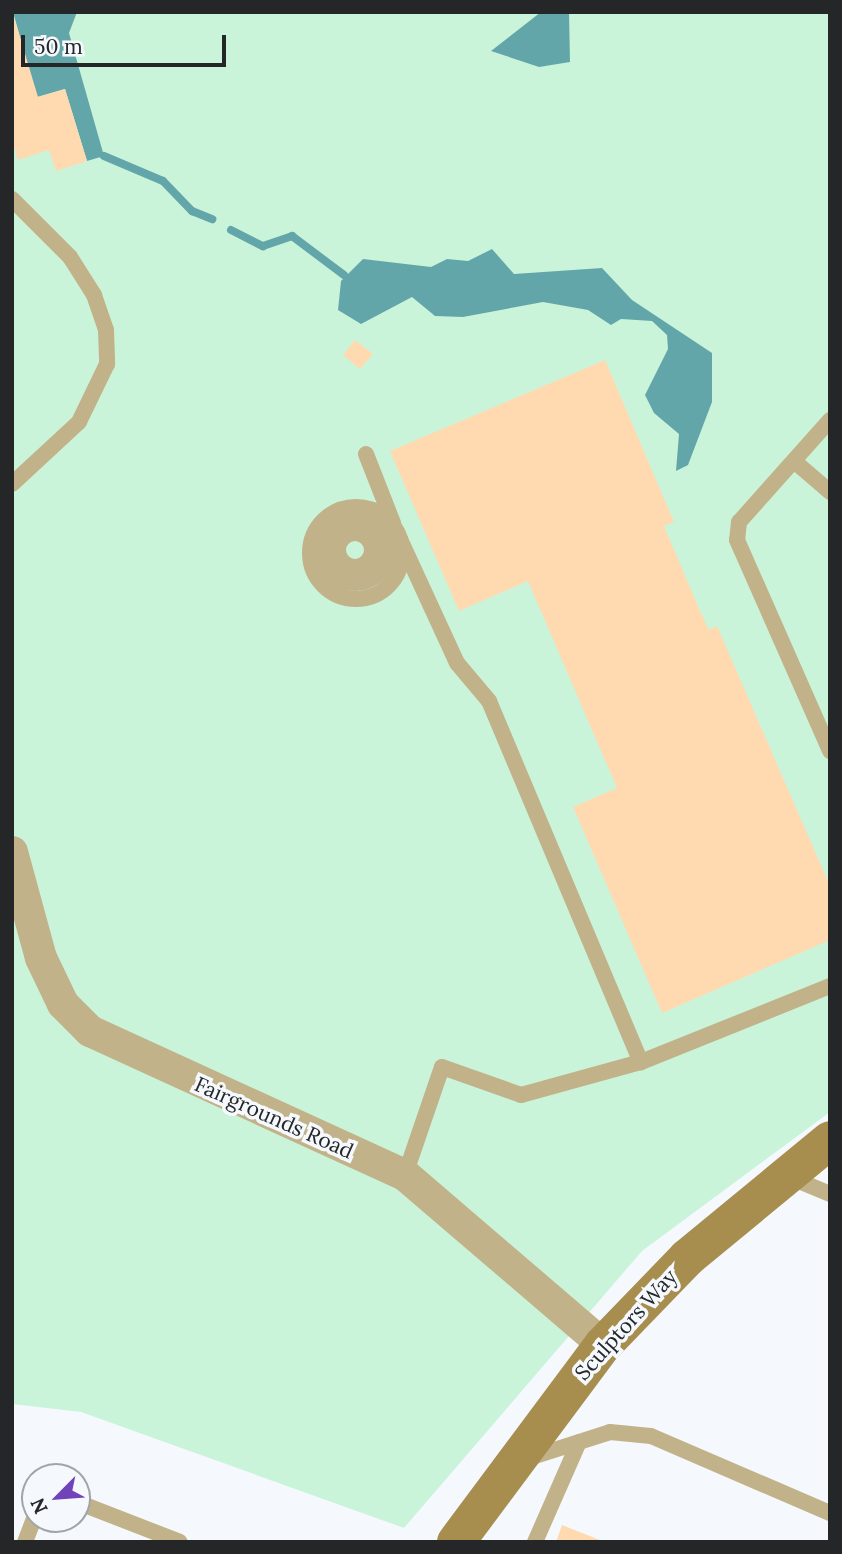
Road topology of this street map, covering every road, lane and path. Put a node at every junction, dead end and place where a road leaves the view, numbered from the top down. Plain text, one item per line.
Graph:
1 (12, 199) edge
2 (830, 420) edge
3 (366, 454) dead end
4 (793, 461) junction
5 (12, 484) edge
6 (830, 492) edge
7 (391, 535) junction
8 (830, 751) edge
9 (12, 852) edge
10 (830, 986) edge
11 (641, 1062) junction
12 (830, 1140) edge
13 (405, 1175) junction
14 (785, 1175) junction
15 (830, 1194) edge
16 (603, 1345) junction
17 (579, 1442) junction
18 (507, 1466) junction
19 (91, 1507) edge
20 (830, 1513) edge
21 (180, 1542) edge
22 (456, 1542) edge
23 (535, 1542) edge

1 - 5 lane
2 - 4 lane
3 - 7 lane
4 - 6 lane
4 - 8 lane
7 - 7 lane
7 - 11 lane
9 - 13 street, Fairgrounds Road
10 - 11 lane
11 - 13 lane
12 - 14 street, Sculptors Way
13 - 16 street, Fairgrounds Road
14 - 15 lane
14 - 16 street, Sculptors Way
16 - 18 street, Sculptors Way
17 - 18 lane
17 - 20 lane
17 - 23 lane
18 - 22 street, Sculptors Way
19 - 21 lane

